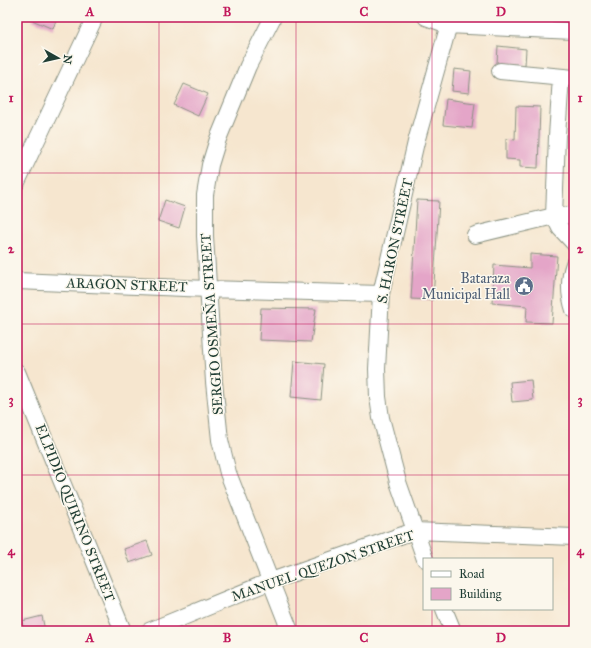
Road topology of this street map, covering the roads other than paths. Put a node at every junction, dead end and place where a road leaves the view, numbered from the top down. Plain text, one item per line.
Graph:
1 (95, 17) edge
2 (273, 17) edge
3 (426, 17) edge
4 (449, 21) edge
5 (574, 31) edge
6 (500, 71) dead end
7 (568, 78) edge
8 (17, 182) edge
9 (574, 215) edge
10 (554, 216) junction
11 (475, 235) dead end
12 (574, 243) edge
13 (574, 264) edge
14 (17, 281) edge
15 (208, 289) junction
16 (381, 294) junction
17 (574, 310) edge
18 (17, 372) edge
19 (414, 531) junction
20 (574, 537) edge
21 (425, 558) edge
22 (271, 581) junction
23 (444, 610) edge
24 (123, 631) edge
25 (149, 631) edge
26 (290, 631) edge
27 (453, 631) edge

1 - 8 street
2 - 15 street, SERGIO OSMEÑA STREET
3 - 4 street
4 - 5 street
4 - 16 street, S. HARON STREET
6 - 7 street
7 - 10 street
9 - 10 street
10 - 11 street
10 - 12 street
13 - 17 street
14 - 15 street, ARAGON STREET
15 - 16 street, ARAGON STREET
15 - 22 street, SERGIO OSMEÑA STREET
16 - 19 street, S. HARON STREET
18 - 24 street, ELPIDIO QUIRINO STREET
19 - 20 street, MANUEL QUEZON STREET
19 - 21 street, S. HARON STREET
19 - 22 street, MANUEL QUEZON STREET
22 - 25 street, MANUEL QUEZON STREET
22 - 26 street, SERGIO OSMEÑA STREET
23 - 27 street

